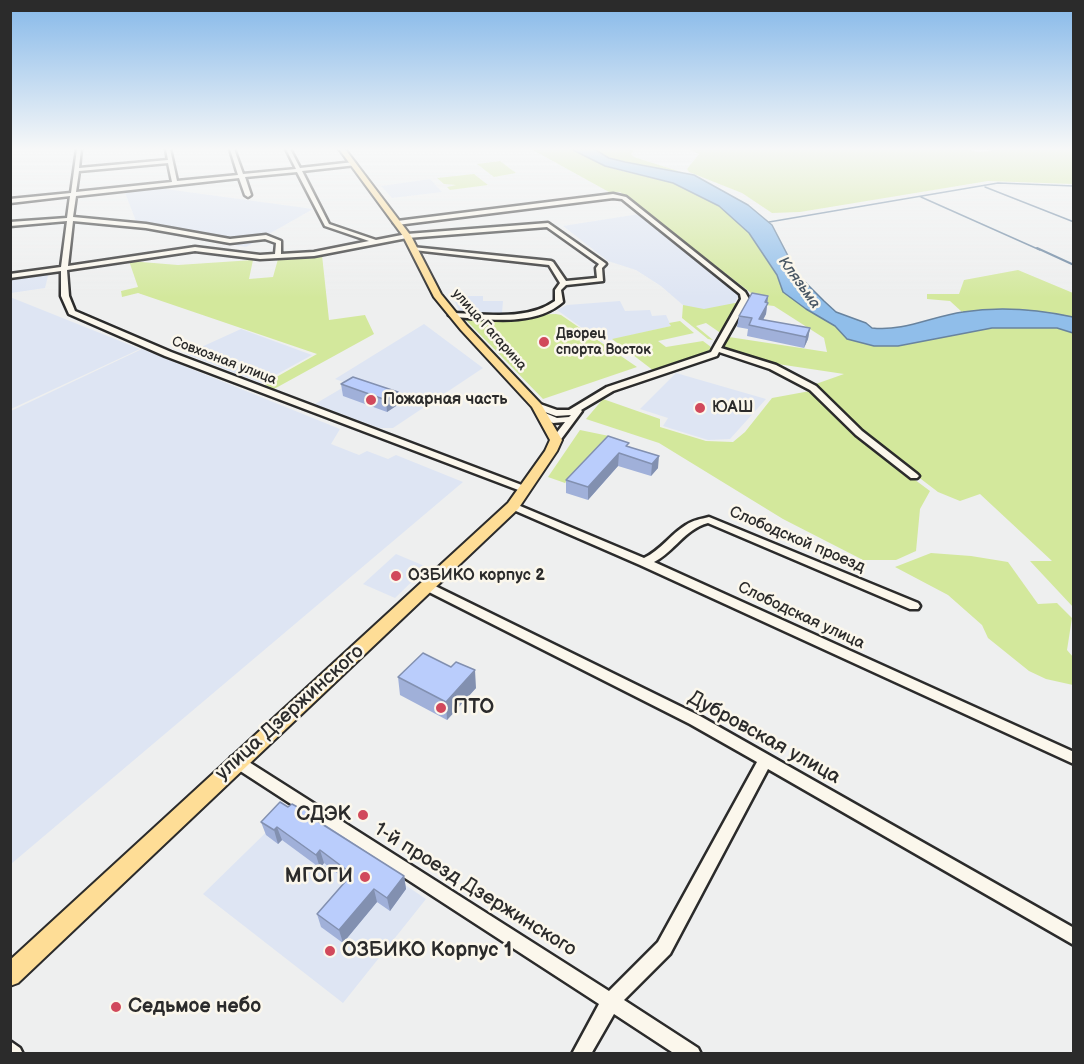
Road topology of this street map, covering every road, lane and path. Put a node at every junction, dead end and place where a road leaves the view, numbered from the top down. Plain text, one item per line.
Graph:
1 (32, 199) edge
2 (75, 199) edge
3 (314, 199) edge
4 (379, 199) edge
5 (577, 199) edge
6 (625, 199) edge
7 (10, 201) edge
8 (72, 219) junction
9 (397, 223) junction
10 (10, 224) edge
11 (407, 236) junction
12 (374, 241) junction
13 (414, 248) junction
14 (278, 256) junction
15 (64, 268) junction
16 (10, 276) edge
17 (564, 283) junction
18 (453, 315) junction
19 (717, 349) junction
20 (584, 404) junction
21 (537, 406) junction
22 (543, 415) junction
23 (571, 419) junction
24 (556, 440) junction
25 (914, 477) dead end
26 (524, 489) junction
27 (513, 506) junction
28 (644, 562) junction
29 (429, 587) junction
30 (914, 606) dead end
31 (1074, 758) edge
32 (765, 760) junction
33 (237, 761) junction
34 (1074, 937) edge
35 (11, 975) edge
36 (610, 1001) junction
37 (10, 1050) edge
38 (14, 1053) edge
39 (581, 1053) edge
40 (692, 1053) edge

1 - 7 street
2 - 8 street, Совхозная улица
3 - 12 street
4 - 9 main road, улица Гагарина
5 - 9 street
6 - 19 street
8 - 10 street
8 - 14 street
8 - 15 street, Совхозная улица
9 - 11 main road, улица Гагарина
11 - 12 street
11 - 13 main road, улица Гагарина
11 - 17 street
12 - 14 street
13 - 17 street
13 - 18 main road, улица Гагарина
14 - 15 street
15 - 16 street
15 - 26 street, Совхозная улица
17 - 18 street
18 - 21 main road, улица Гагарина
19 - 20 street
19 - 25 street
20 - 21 street
20 - 23 street
21 - 22 main road, улица Гагарина
22 - 23 street
22 - 24 main road, улица Гагарина
23 - 24 street
24 - 26 main road, улица Дзержинского
26 - 27 main road, улица Дзержинского
27 - 28 street, Слободская улица
27 - 29 main road, улица Дзержинского
28 - 30 street, Слободской проезд
28 - 31 street, Слободская улица
29 - 32 street, Дубровская улица
29 - 33 main road, улица Дзержинского
32 - 34 street, Дубровская улица
32 - 36 street
33 - 35 main road, улица Дзержинского
33 - 36 street, 1-й проезд Дзержинского
36 - 39 street
36 - 40 street, 1-й проезд Дзержинского
37 - 38 street

